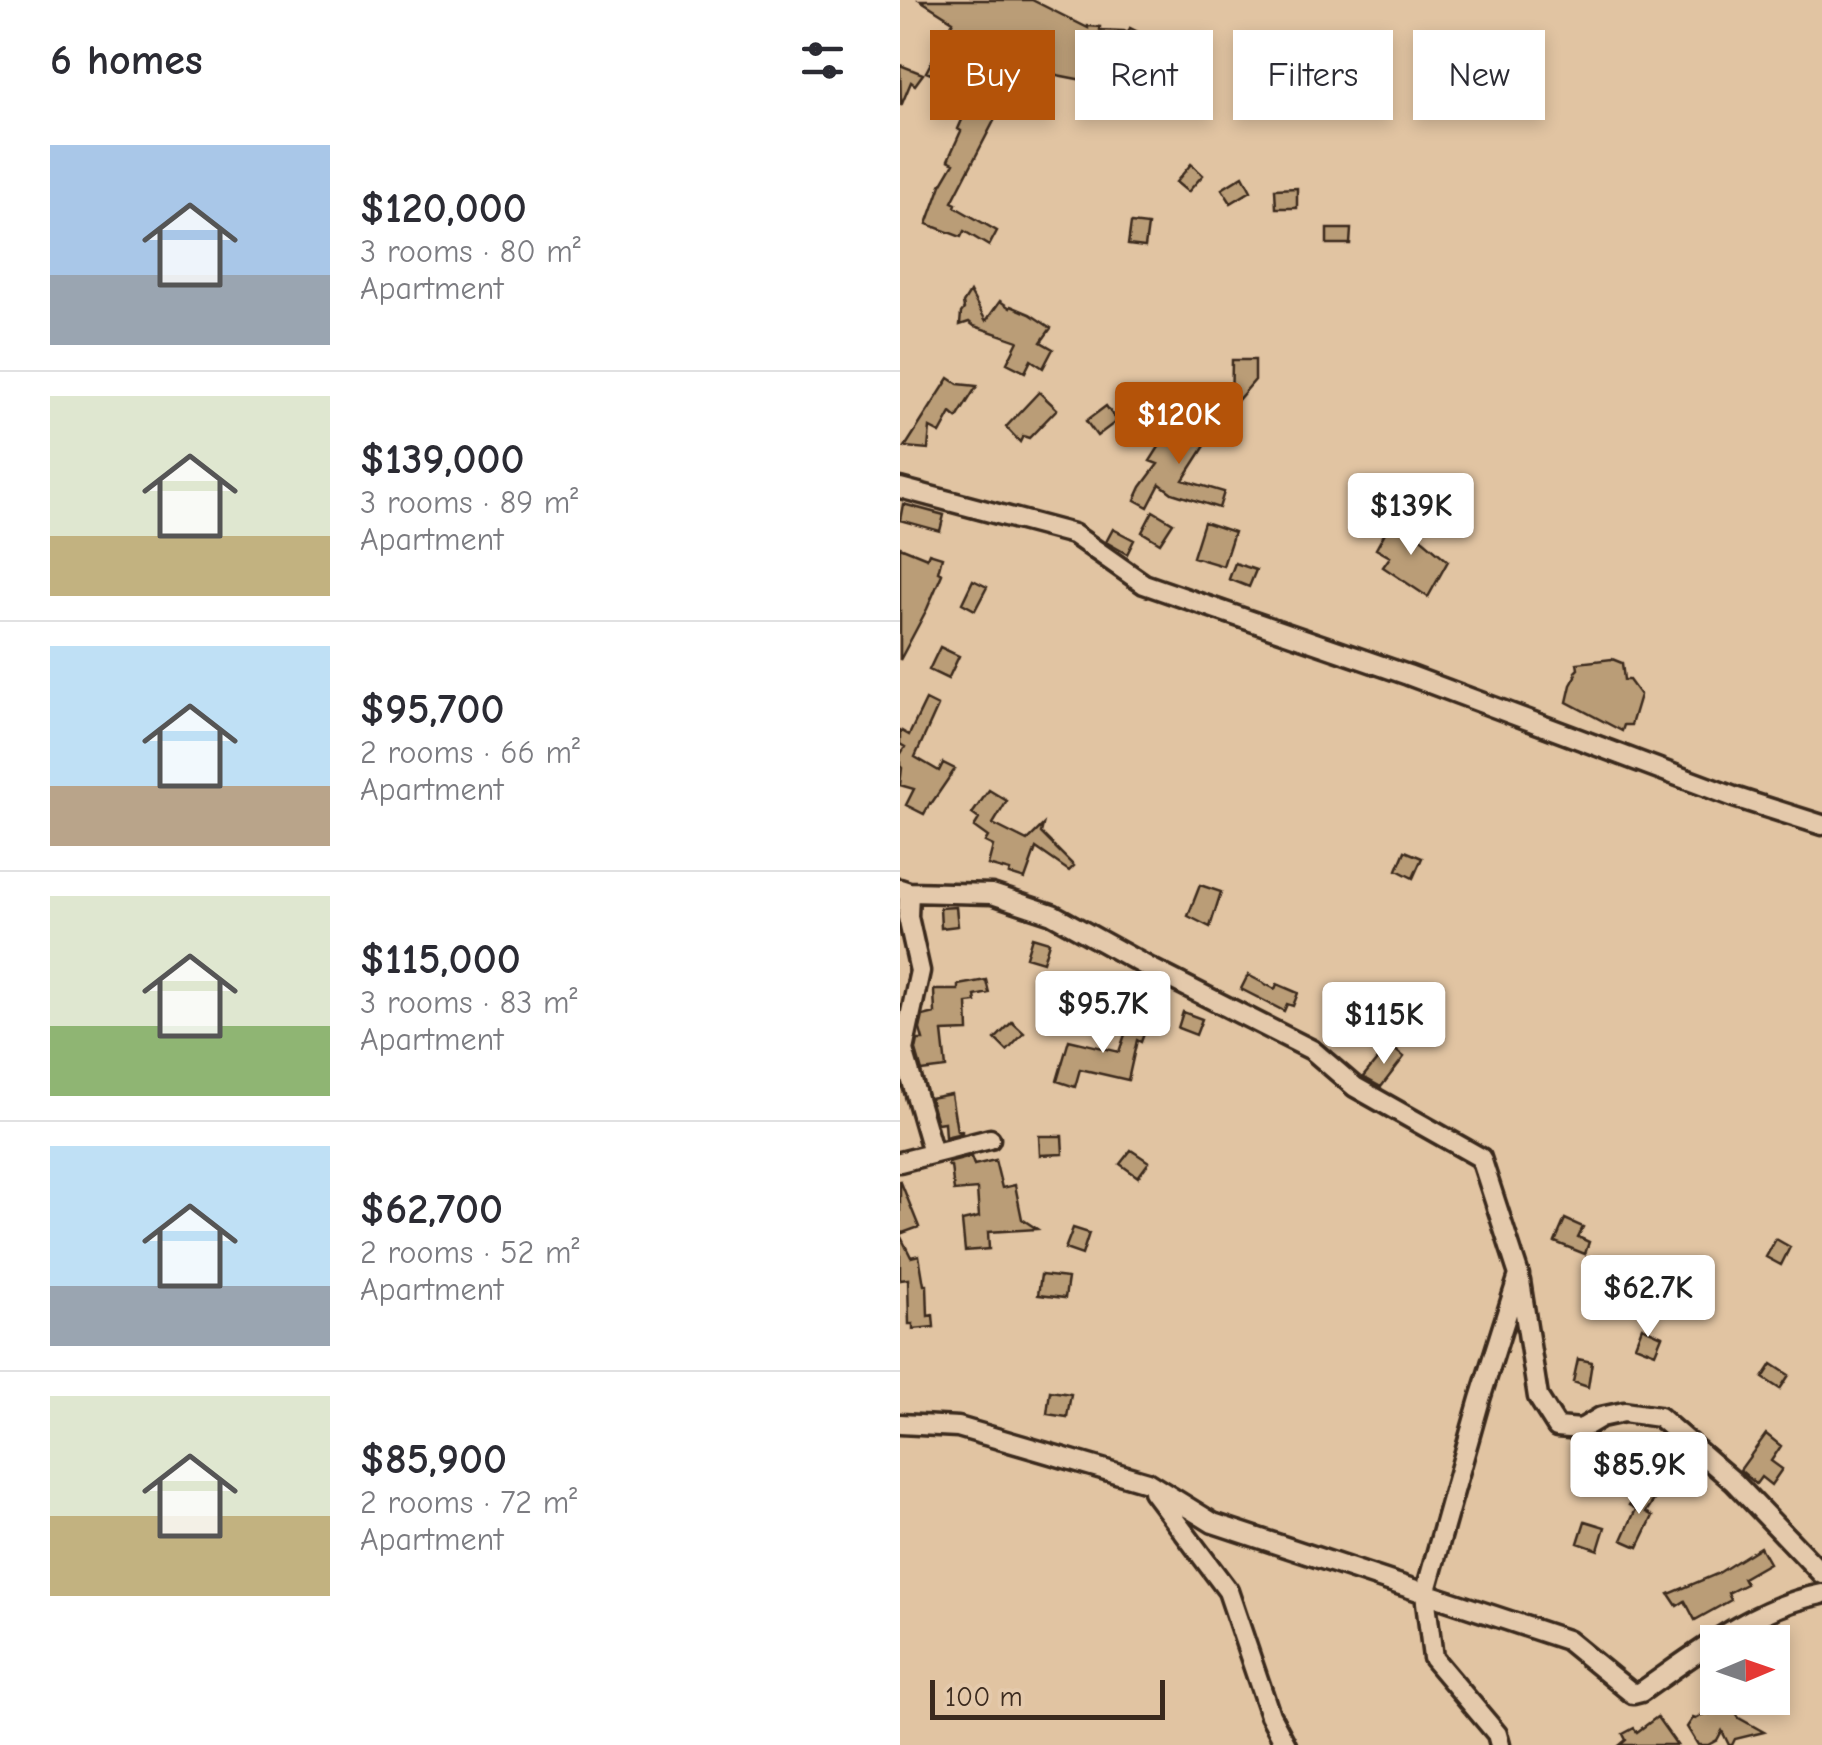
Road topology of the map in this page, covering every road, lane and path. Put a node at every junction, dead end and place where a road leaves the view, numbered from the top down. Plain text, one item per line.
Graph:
1 (900, 488) edge
2 (1822, 826) edge
3 (904, 890) edge
4 (990, 1139) dead end
5 (933, 1154) junction
6 (900, 1162) edge
7 (1519, 1275) junction
8 (900, 1424) edge
9 (1147, 1482) junction
10 (1822, 1574) edge
11 (1425, 1594) junction
12 (1822, 1594) edge
13 (1286, 1745) edge
14 (1500, 1745) edge

1 - 2 street
3 - 5 street
3 - 7 street
4 - 5 street
5 - 6 street
7 - 10 street
7 - 11 street
8 - 9 street
9 - 11 street
9 - 13 street
11 - 12 street
11 - 14 street

